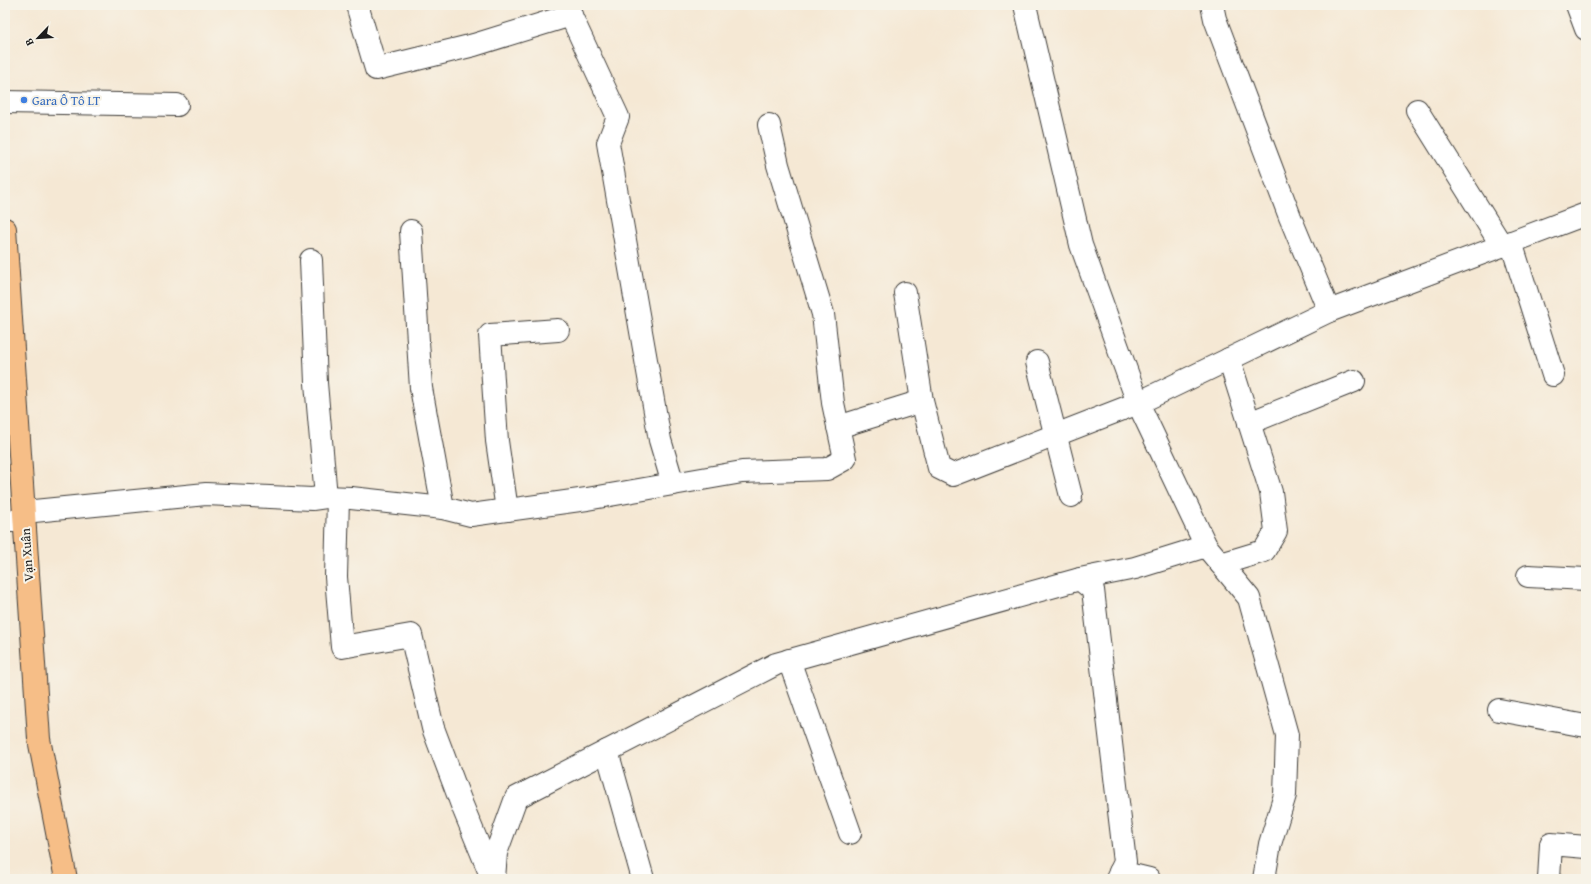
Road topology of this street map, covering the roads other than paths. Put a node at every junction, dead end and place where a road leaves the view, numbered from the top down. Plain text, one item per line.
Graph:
1 (357, 5) edge
2 (1025, 5) edge
3 (1212, 5) edge
4 (568, 10) edge
5 (5, 102) edge
6 (177, 105) dead end
7 (1417, 110) dead end
8 (769, 125) dead end
9 (1586, 214) edge
10 (5, 229) edge
11 (411, 231) dead end
12 (1506, 244) junction
13 (311, 260) dead end
14 (905, 293) dead end
15 (1329, 311) junction
16 (558, 330) dead end
17 (1229, 359) junction
18 (1037, 362) dead end
19 (1553, 375) dead end
20 (1354, 381) dead end
21 (922, 401) junction
22 (1138, 402) junction
23 (1249, 423) junction
24 (838, 427) junction
25 (1056, 434) junction
26 (673, 484) junction
27 (1071, 496) dead end
28 (332, 498) junction
29 (443, 508) junction
30 (507, 510) junction
31 (18, 518) edge
32 (1206, 546) junction
33 (1221, 564) junction
34 (1528, 576) dead end
35 (1080, 579) junction
36 (1586, 579) edge
37 (789, 660) junction
38 (1499, 710) dead end
39 (1586, 726) edge
40 (607, 751) junction
41 (850, 833) dead end
42 (1586, 847) edge
43 (1119, 876) edge
44 (66, 879) edge
45 (493, 879) edge
46 (643, 879) edge
47 (1150, 879) edge
48 (1264, 879) edge
49 (1548, 879) edge

1 - 4 street
2 - 22 street
3 - 15 street
4 - 26 street
5 - 6 street
7 - 12 street
8 - 24 street
9 - 12 street
10 - 31 highway, Vạn Xuân
11 - 29 street
12 - 15 street
12 - 19 street
13 - 28 street
14 - 21 street
15 - 17 street
16 - 30 street
17 - 22 street
17 - 23 street
18 - 25 street
20 - 23 street
21 - 24 street
21 - 25 street
22 - 25 street
22 - 32 street
23 - 33 street
24 - 26 street
25 - 27 street
26 - 30 street
28 - 29 street
28 - 31 street
28 - 45 street
29 - 30 street
31 - 44 highway, Vạn Xuân
32 - 33 street
32 - 35 street
33 - 48 street
34 - 36 street
35 - 37 street
35 - 43 street
37 - 40 street
37 - 41 street
38 - 39 street
40 - 45 street
40 - 46 street
42 - 49 street
43 - 47 street

